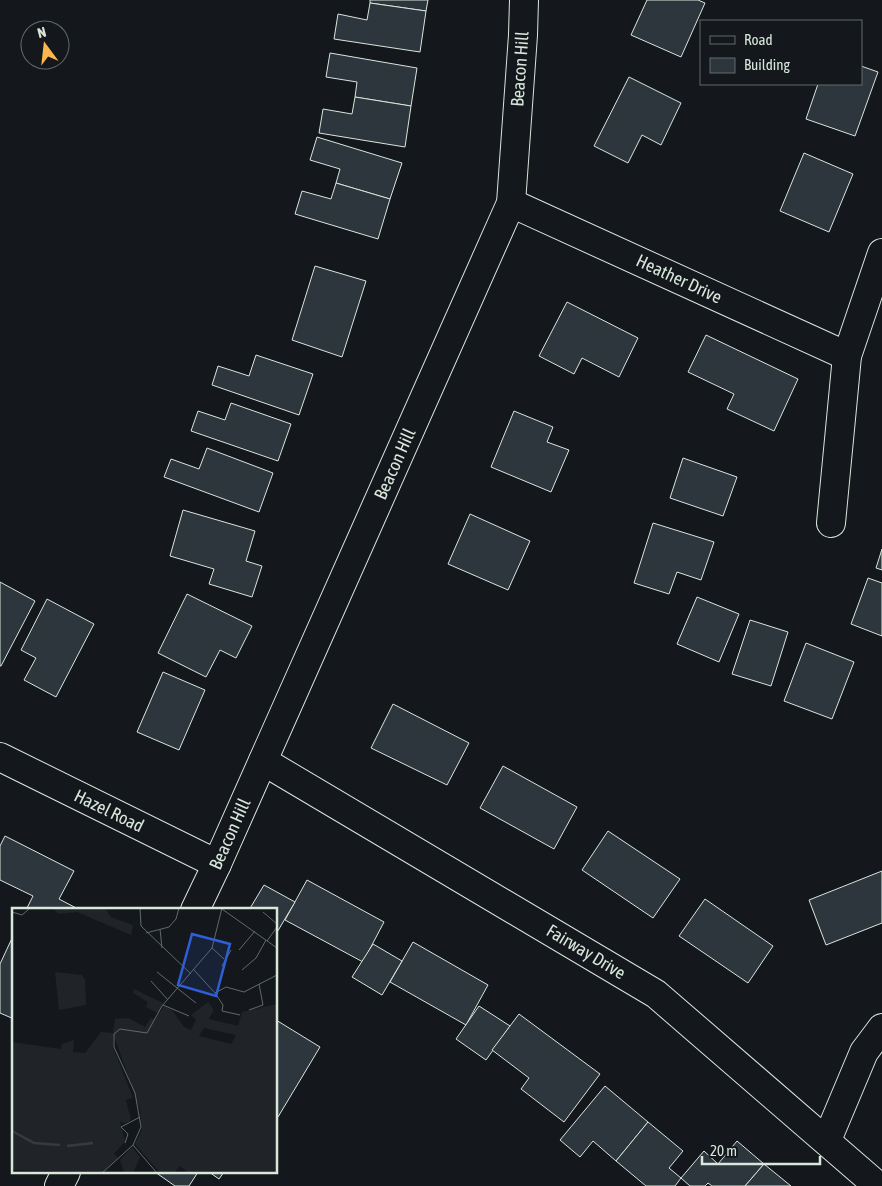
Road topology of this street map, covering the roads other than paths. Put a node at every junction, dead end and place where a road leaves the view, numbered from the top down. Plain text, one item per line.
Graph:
1 (524, 0) edge
2 (512, 203) junction
3 (882, 252) edge
4 (847, 356) junction
5 (831, 523) dead end
6 (0, 757) edge
7 (263, 761) junction
8 (217, 864) junction
9 (196, 908) edge
10 (882, 1028) edge
11 (827, 1140) junction
12 (65, 1174) edge
13 (59, 1186) edge
14 (878, 1186) edge

1 - 2 street, Beacon Hill
2 - 4 street, Heather Drive
2 - 7 street, Beacon Hill
3 - 4 street
4 - 5 street
6 - 8 street, Hazel Road
7 - 8 street, Beacon Hill
7 - 11 street, Fairway Drive
8 - 9 street, Beacon Hill
10 - 11 street
11 - 14 street, Fairway Drive
12 - 13 street

